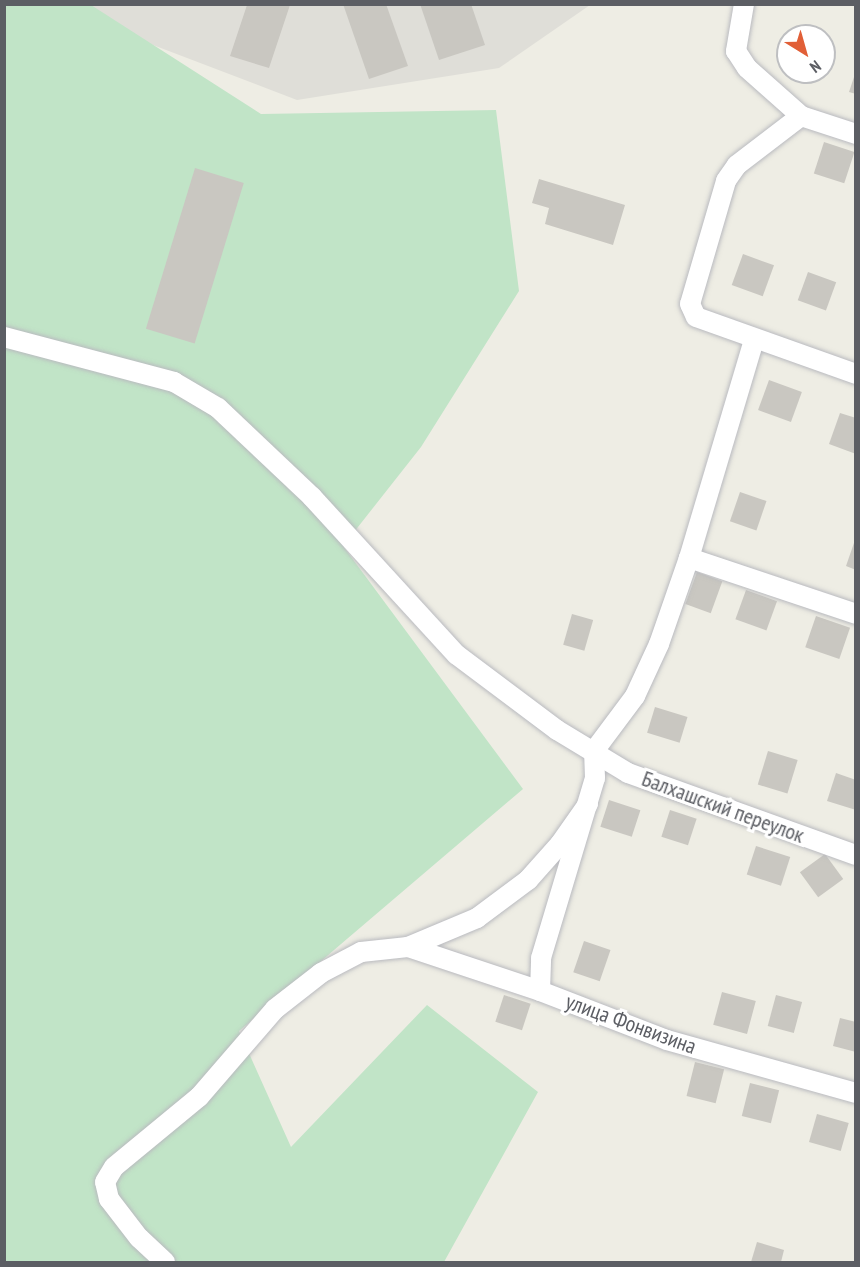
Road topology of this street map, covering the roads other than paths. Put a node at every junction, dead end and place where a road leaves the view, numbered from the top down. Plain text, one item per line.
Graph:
1 (744, 4) edge
2 (801, 116) junction
3 (855, 134) edge
4 (4, 337) edge
5 (754, 340) junction
6 (855, 374) edge
7 (689, 558) junction
8 (855, 614) edge
9 (594, 751) junction
10 (588, 804) junction
11 (855, 855) edge
12 (408, 947) junction
13 (540, 991) junction
14 (855, 1093) edge
15 (165, 1263) edge

1 - 2 street
2 - 3 street
2 - 5 street
4 - 9 street, Балхашский переулок
5 - 6 street
5 - 7 street
7 - 8 street
7 - 9 street
9 - 10 street
9 - 11 street, Балхашский переулок
10 - 12 street
10 - 13 street
12 - 13 street, улица Фонвизина
12 - 15 street
13 - 14 street, улица Фонвизина

